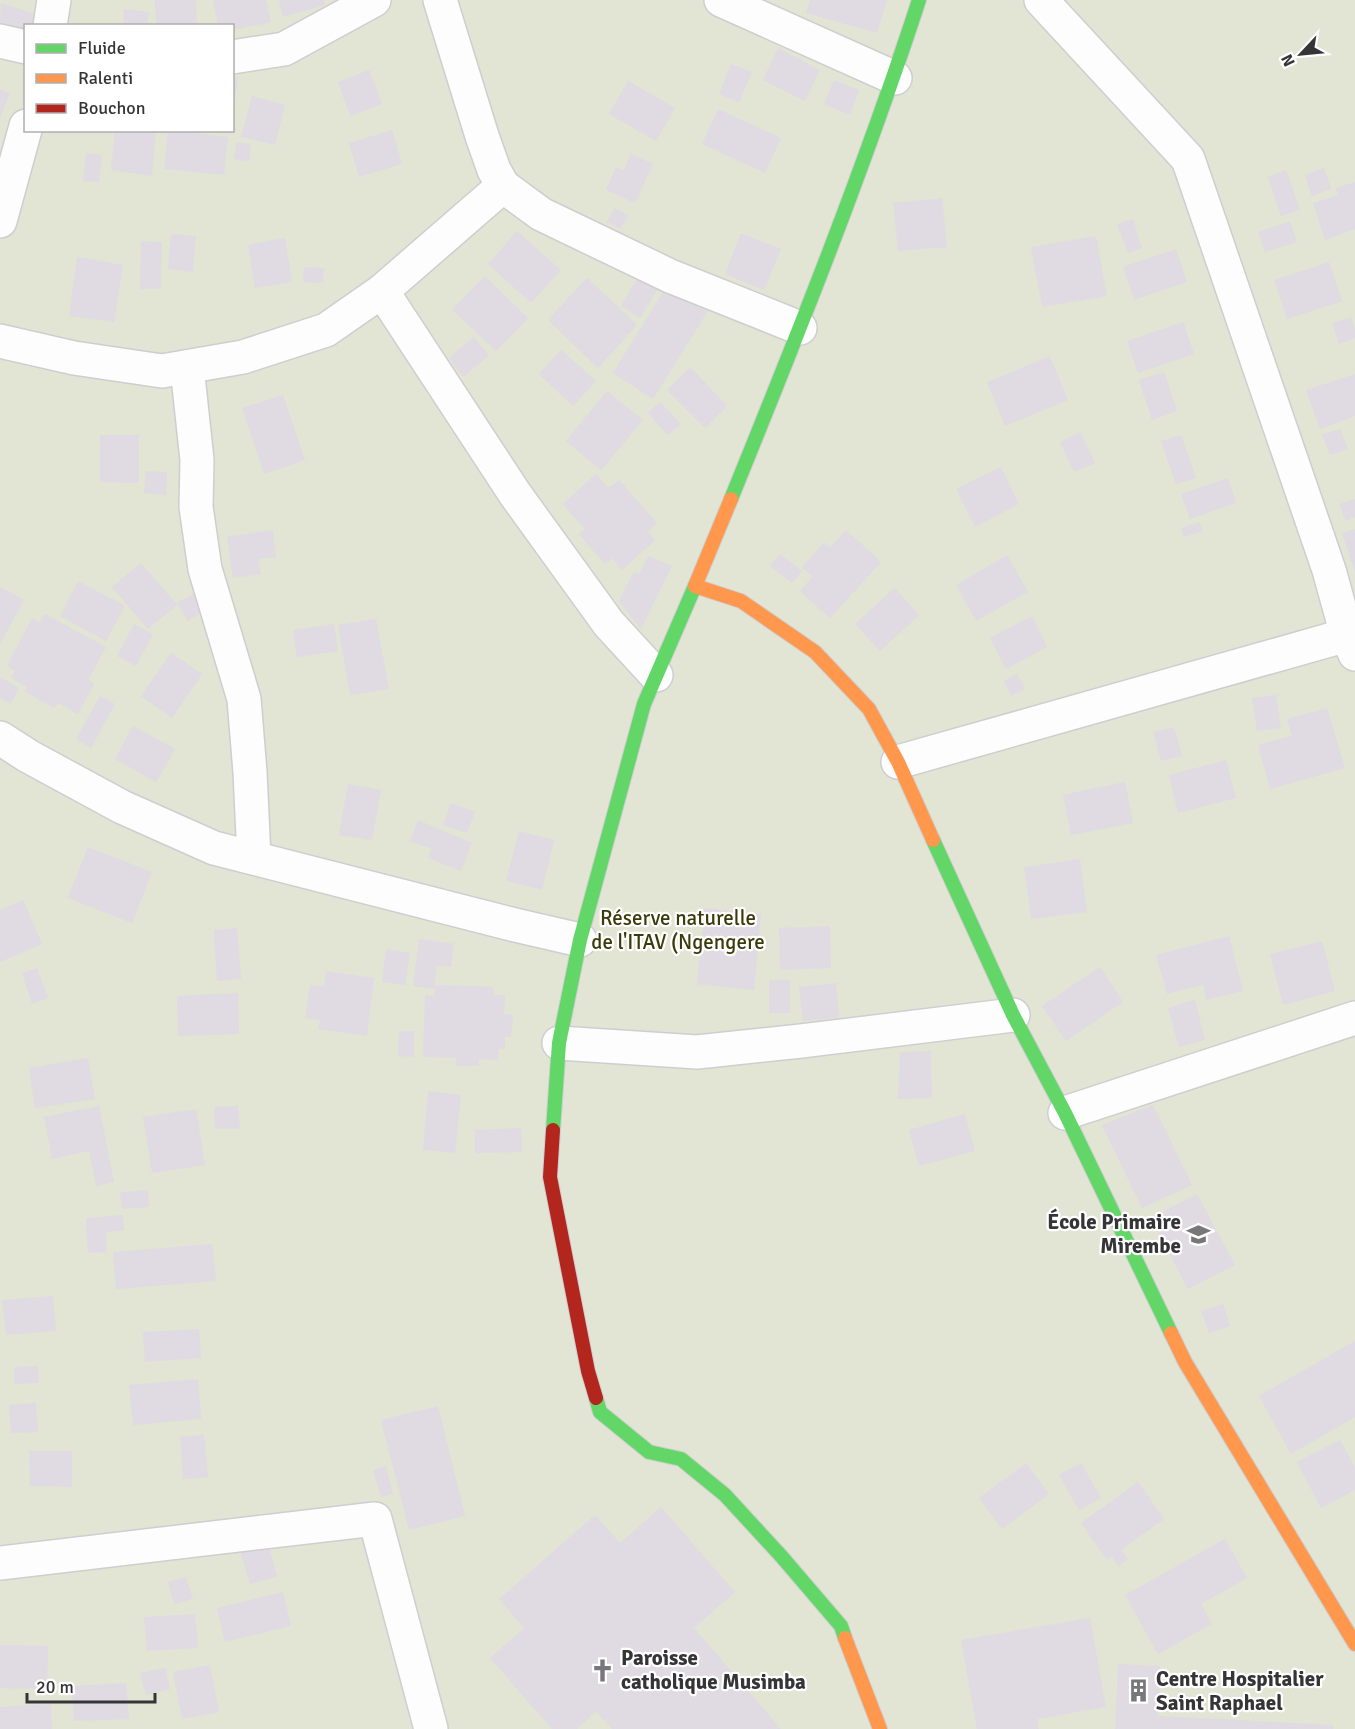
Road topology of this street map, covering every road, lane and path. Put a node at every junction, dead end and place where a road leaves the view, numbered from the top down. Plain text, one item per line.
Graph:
1 (54, 0) edge
2 (374, 0) edge
3 (440, 0) edge
4 (721, 0) edge
5 (919, 0) edge
6 (1041, 0) edge
7 (50, 24) edge
8 (0, 40) edge
9 (24, 46) edge
10 (234, 57) edge
11 (895, 78) junction
12 (24, 132) edge
13 (503, 186) junction
14 (0, 221) edge
15 (382, 291) junction
16 (800, 328) junction
17 (0, 341) edge
18 (187, 367) junction
19 (694, 586) junction
20 (1351, 645) edge
21 (656, 675) junction
22 (0, 738) edge
23 (898, 762) junction
24 (254, 858) junction
25 (580, 940) junction
26 (1013, 1015) junction
27 (1355, 1018) edge
28 (559, 1044) junction
29 (1065, 1113) junction
30 (0, 1563) edge
31 (1355, 1644) edge
32 (431, 1729) edge
33 (880, 1729) edge

1 - 7 street
2 - 10 street
3 - 13 street
4 - 11 street
5 - 11 street
6 - 20 street
8 - 9 street
11 - 16 street
12 - 14 street
13 - 15 street
13 - 16 street
15 - 18 street
15 - 21 street
16 - 19 street
17 - 18 street
18 - 24 street
19 - 21 street
19 - 23 street
20 - 23 street
21 - 25 street
22 - 24 street
23 - 26 street
24 - 25 street
25 - 28 street
26 - 28 street
26 - 29 street
27 - 29 street
28 - 33 street
29 - 31 street
30 - 32 street

